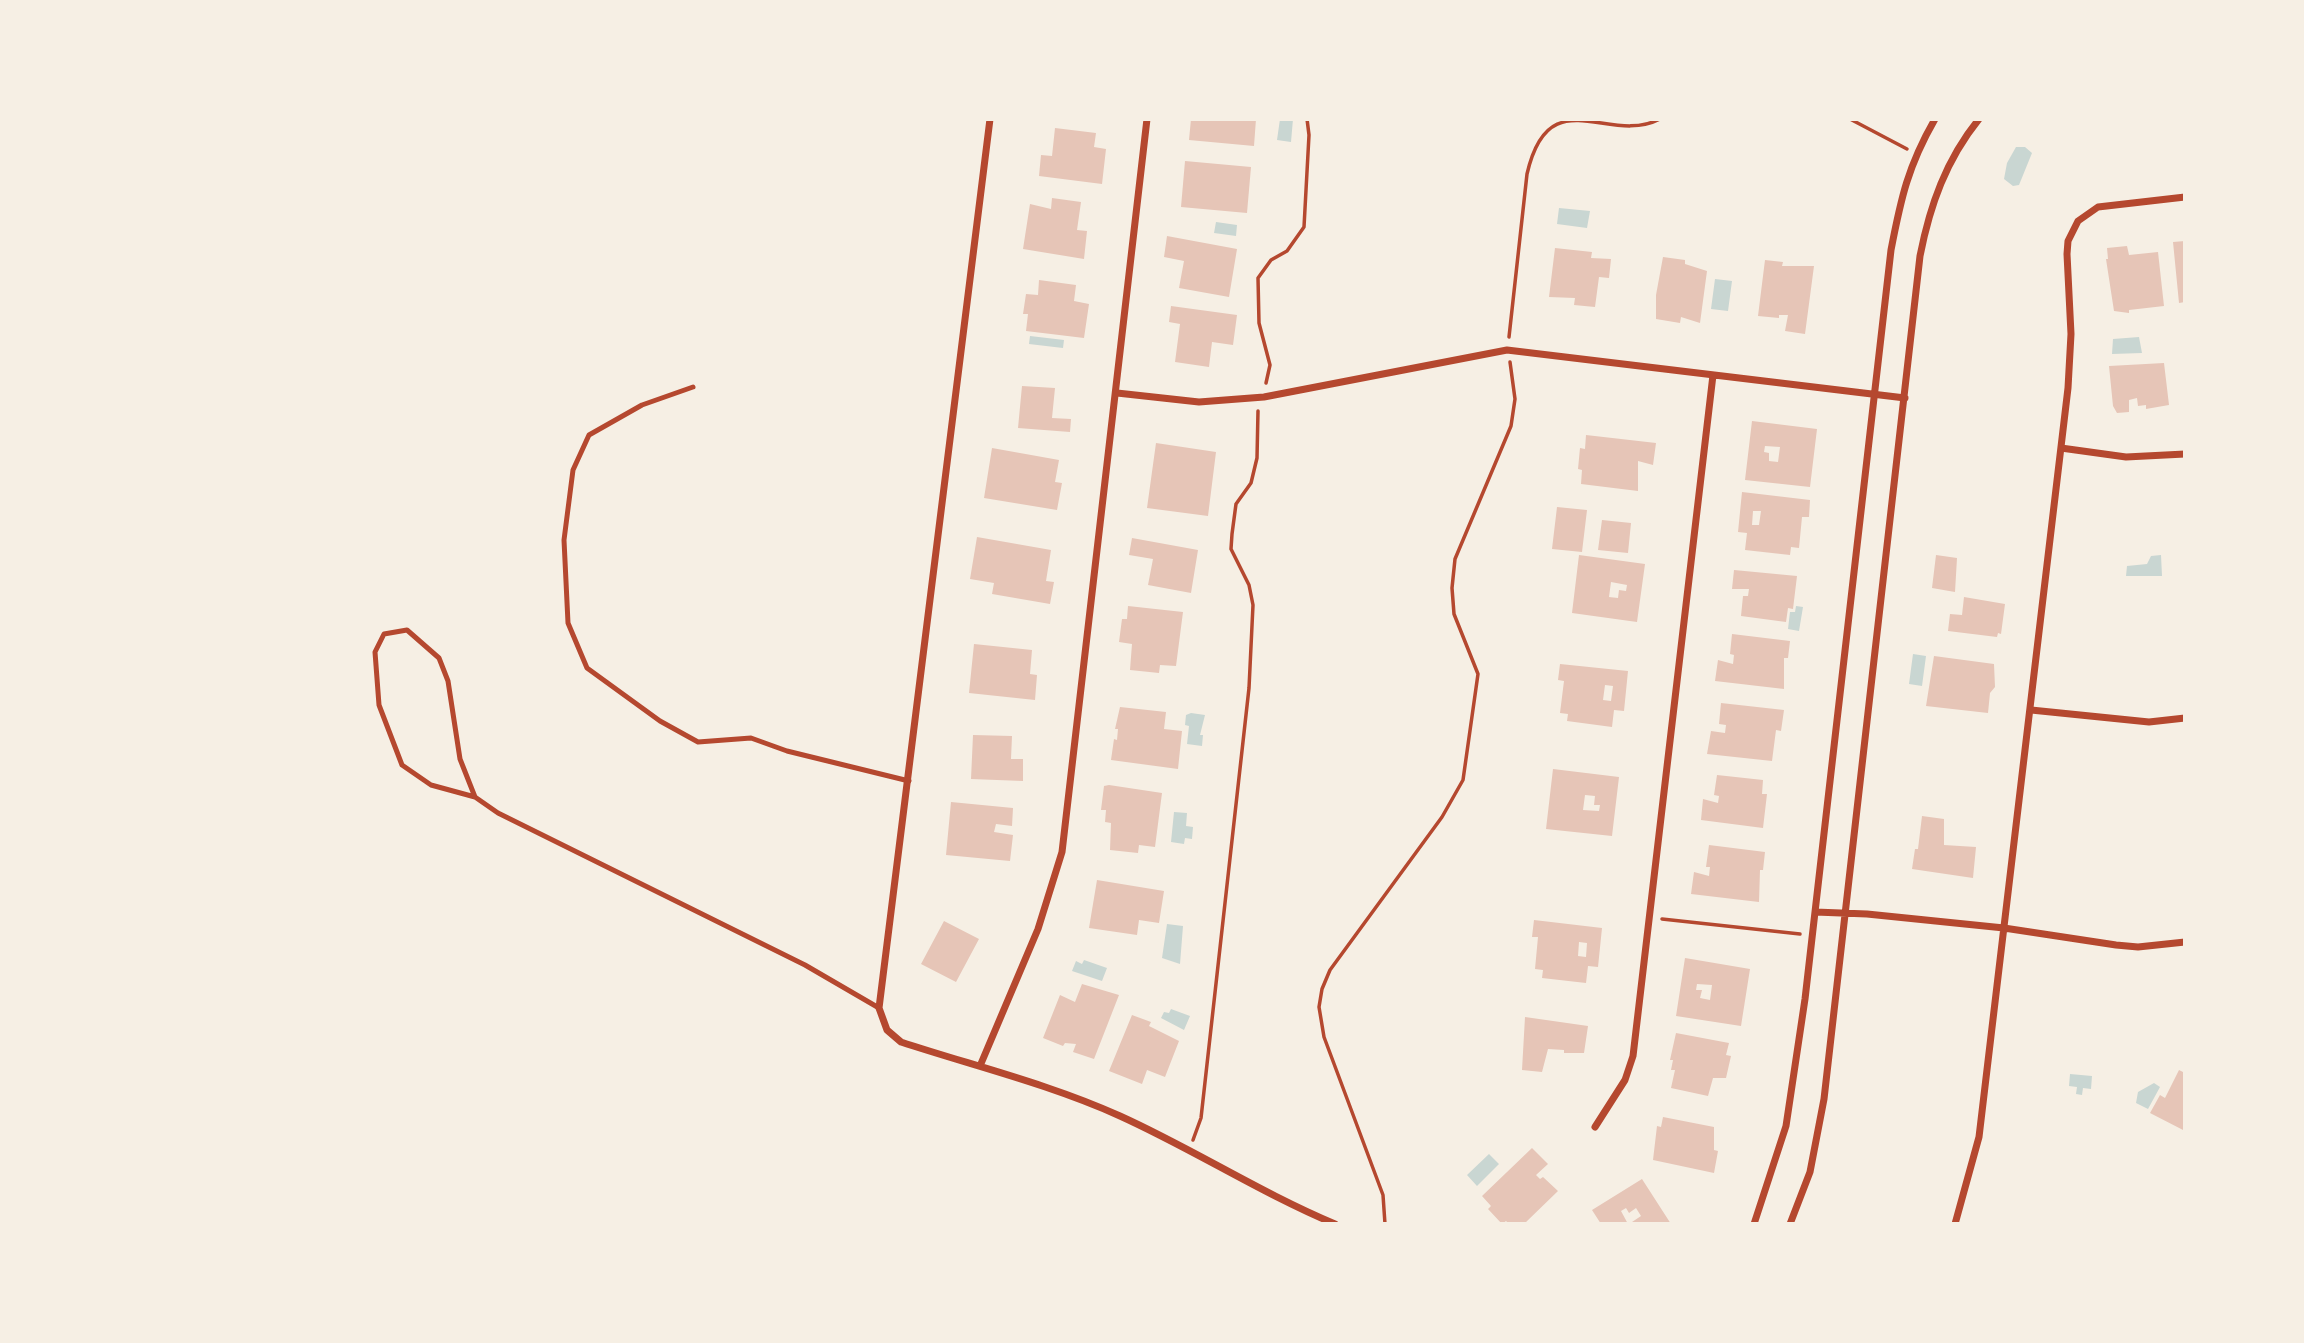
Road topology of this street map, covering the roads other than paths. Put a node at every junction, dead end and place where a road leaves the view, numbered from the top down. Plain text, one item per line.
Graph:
1 (990, 119) edge
2 (1147, 119) edge
3 (1935, 119) edge
4 (1979, 119) edge
5 (2185, 197) edge
6 (1713, 375) junction
7 (693, 387) dead end
8 (1117, 393) junction
9 (1875, 394) junction
10 (1905, 398) junction
11 (2062, 448) junction
12 (2185, 454) edge
13 (2031, 710) junction
14 (2185, 718) edge
15 (909, 781) junction
16 (475, 797) junction
17 (1815, 912) junction
18 (1846, 914) junction
19 (2004, 928) junction
20 (2185, 942) edge
21 (879, 1008) junction
22 (980, 1066) junction
23 (1595, 1127) dead end
24 (1335, 1224) edge
25 (1754, 1224) edge
26 (1790, 1224) edge
27 (1955, 1224) edge

1 - 15 street
2 - 8 street
3 - 9 street
4 - 10 street
5 - 11 street
6 - 8 street
6 - 9 street
6 - 23 street
7 - 15 lane
8 - 22 street
9 - 10 street
9 - 17 street
10 - 18 street
11 - 12 street
11 - 13 street
13 - 14 street
13 - 19 street
15 - 21 street
16 - 16 lane
16 - 21 lane
17 - 18 street
17 - 25 street
18 - 19 street
18 - 26 street
19 - 20 street
19 - 27 street
21 - 22 street
22 - 24 street

